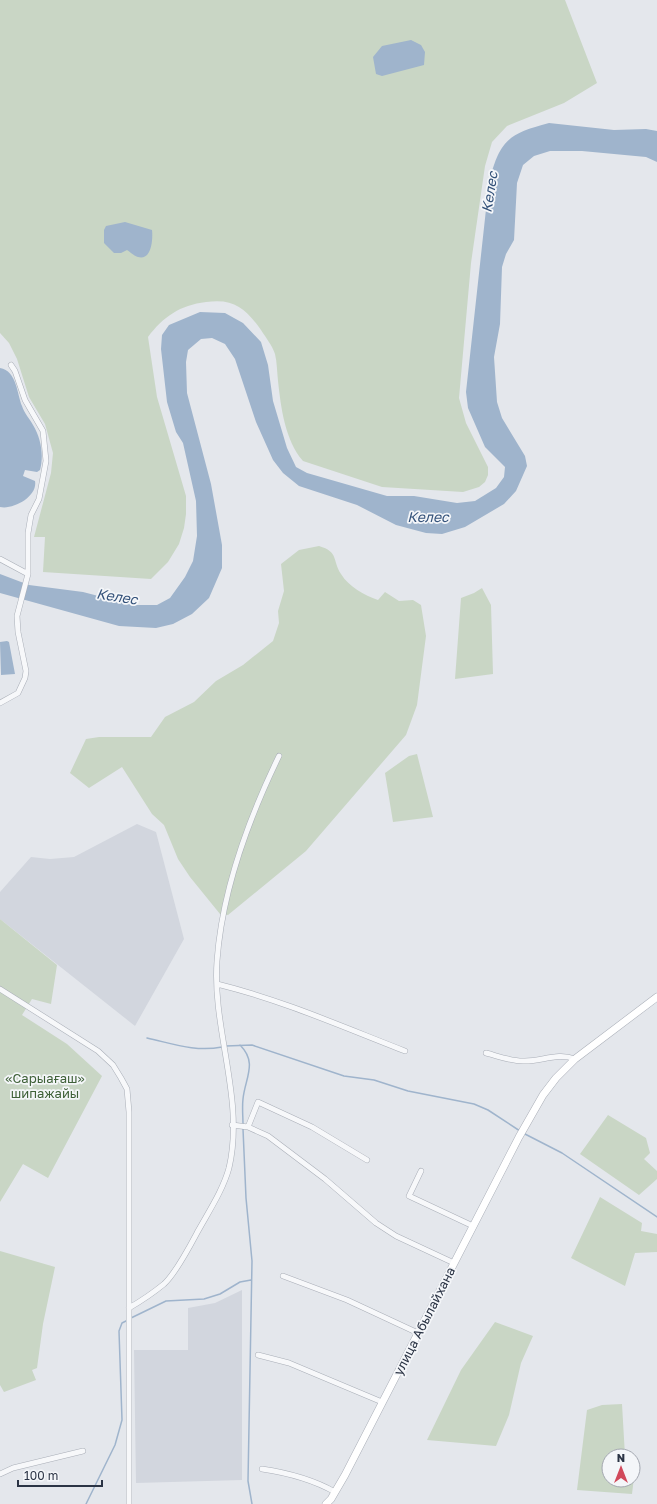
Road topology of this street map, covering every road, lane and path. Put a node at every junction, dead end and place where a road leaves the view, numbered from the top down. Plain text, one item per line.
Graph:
1 (12, 365) dead end
2 (0, 559) edge
3 (28, 574) junction
4 (0, 703) edge
5 (279, 756) dead end
6 (217, 984) junction
7 (0, 989) edge
8 (657, 996) edge
9 (405, 1051) dead end
10 (486, 1053) dead end
11 (575, 1059) junction
12 (232, 1125) junction
13 (248, 1127) junction
14 (367, 1160) dead end
15 (421, 1171) dead end
16 (473, 1226) junction
17 (454, 1263) junction
18 (283, 1276) dead end
19 (129, 1308) junction
20 (418, 1333) junction
21 (258, 1355) dead end
22 (382, 1402) junction
23 (83, 1451) dead end
24 (262, 1469) dead end
25 (0, 1474) edge
26 (335, 1492) junction
27 (129, 1504) edge
28 (326, 1504) edge

1 - 3 street
2 - 3 street
3 - 4 street
5 - 6 street
6 - 9 street
6 - 12 street
7 - 19 street
8 - 11 main road, улица Абылайхана
10 - 11 street
11 - 16 main road, улица Абылайхана
12 - 13 street
12 - 19 street
13 - 14 street
13 - 17 street
15 - 16 street
16 - 17 main road, улица Абылайхана
17 - 20 main road, улица Абылайхана
18 - 20 street
19 - 27 street
20 - 22 main road, улица Абылайхана
21 - 22 street
22 - 26 main road, улица Абылайхана
23 - 25 street
24 - 26 street
26 - 28 main road, улица Абылайхана

